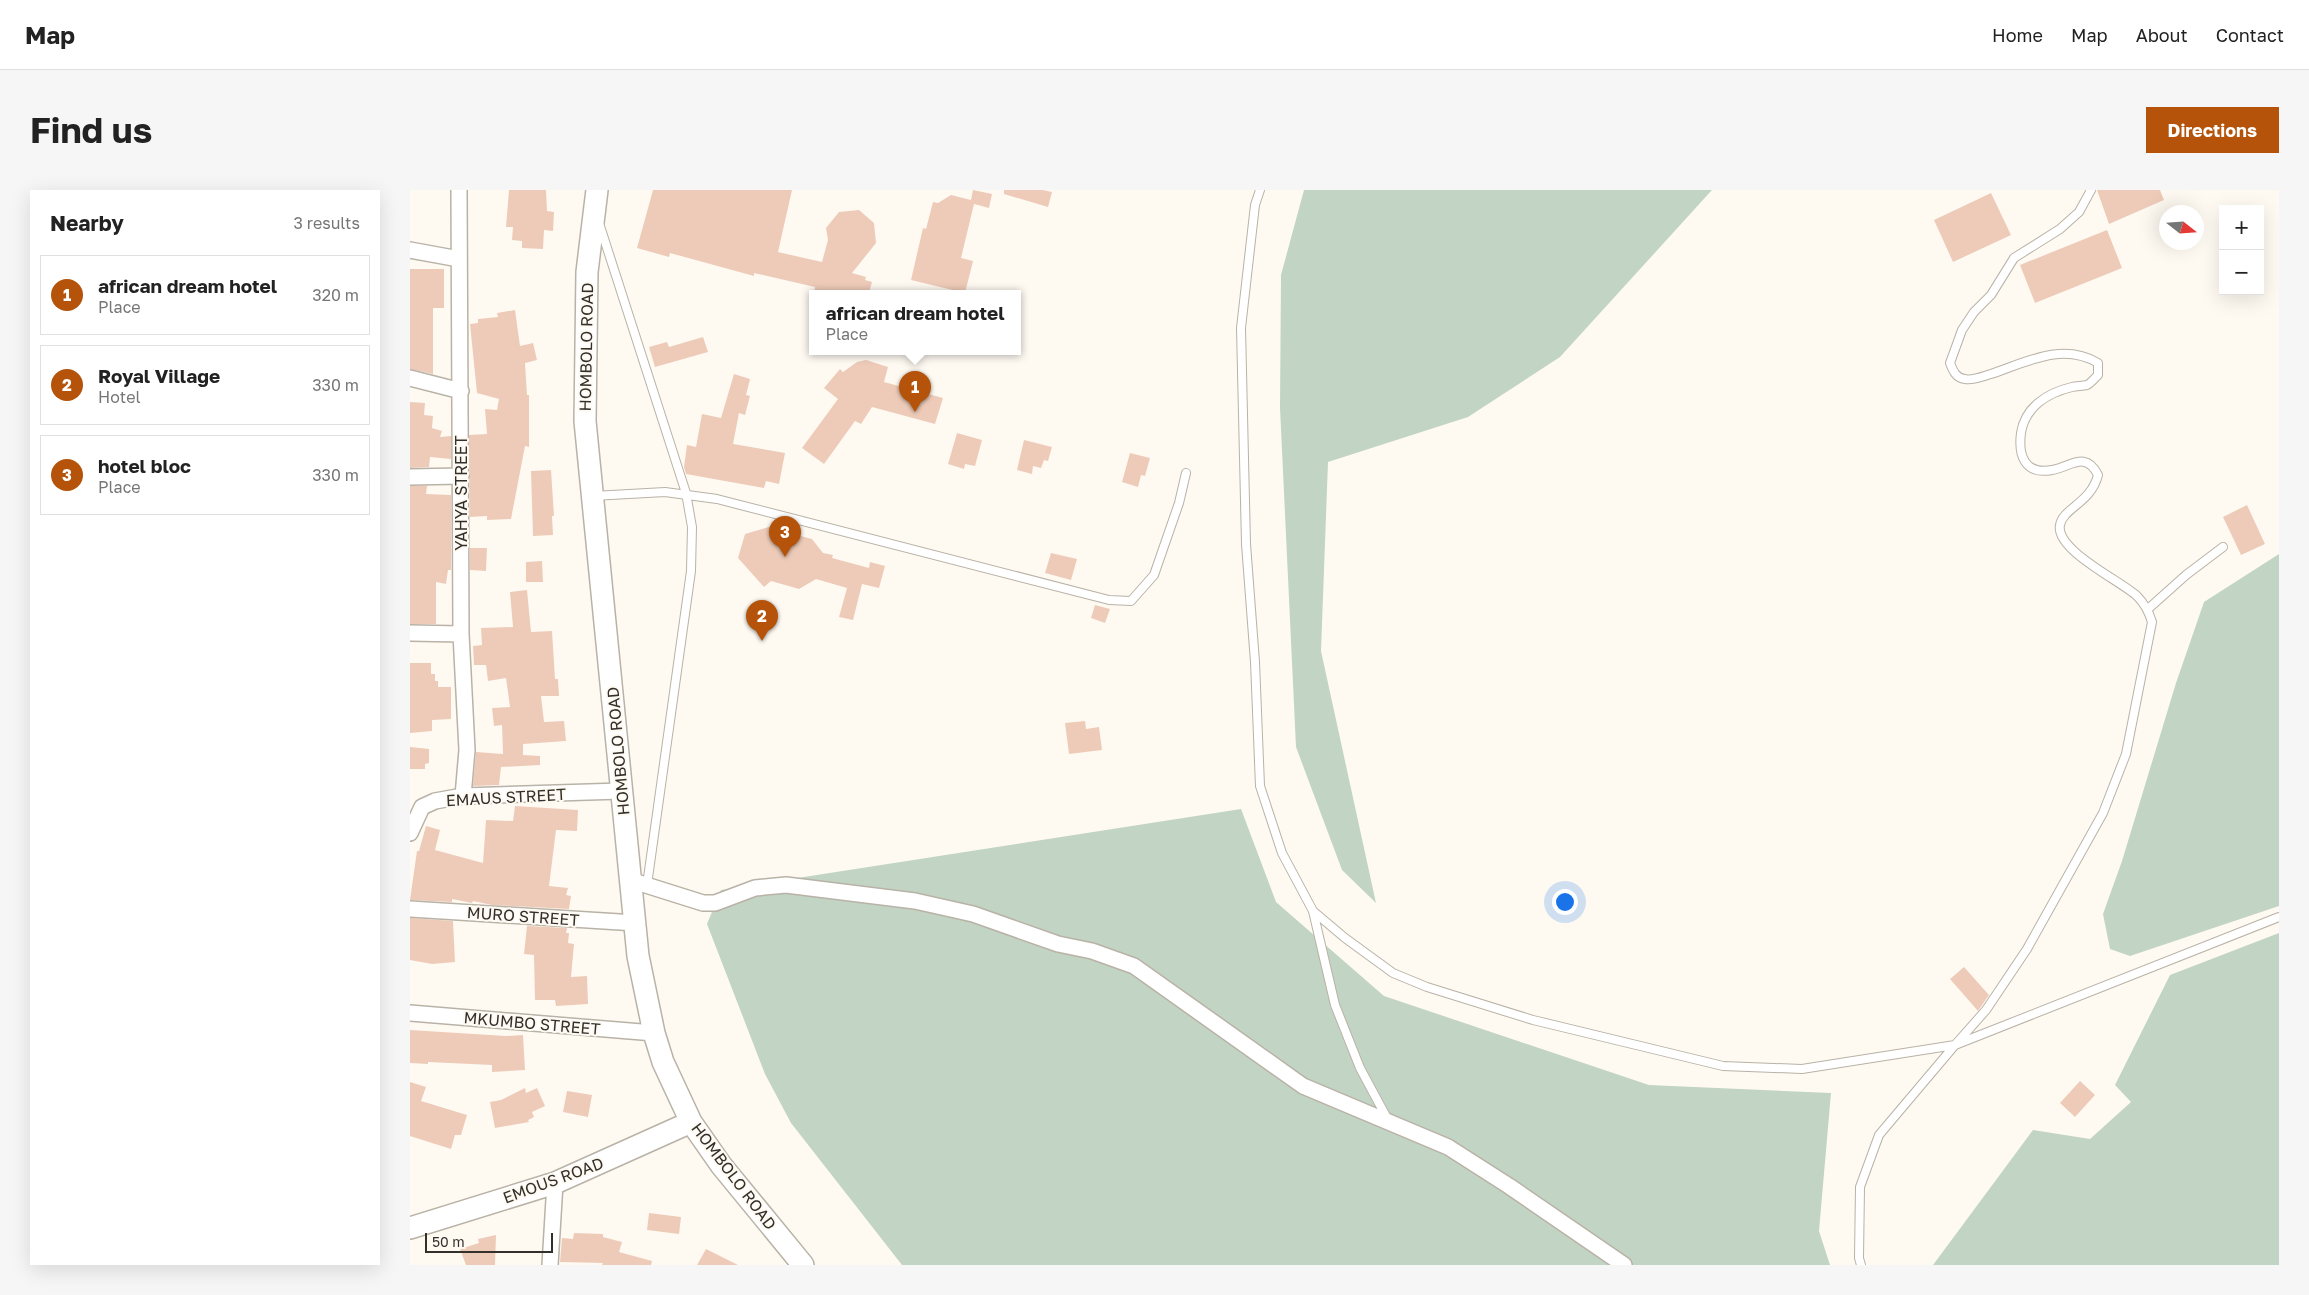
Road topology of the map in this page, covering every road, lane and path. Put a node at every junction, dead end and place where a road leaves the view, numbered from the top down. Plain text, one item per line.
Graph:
1 (459, 190) edge
2 (1260, 190) edge
3 (2091, 190) edge
4 (596, 200) edge
5 (410, 250) edge
6 (459, 259) junction
7 (410, 378) edge
8 (461, 390) junction
9 (1186, 473) dead end
10 (461, 476) junction
11 (410, 477) edge
12 (686, 493) junction
13 (594, 496) junction
14 (2223, 547) dead end
15 (2148, 609) junction
16 (410, 633) edge
17 (461, 634) junction
18 (621, 791) junction
19 (463, 796) junction
20 (416, 806) edge
21 (410, 833) edge
22 (639, 882) junction
23 (410, 909) edge
24 (1314, 911) junction
25 (2279, 917) edge
26 (636, 923) junction
27 (410, 1013) edge
28 (654, 1033) junction
29 (1955, 1045) junction
30 (691, 1122) junction
31 (1389, 1122) junction
32 (555, 1183) junction
33 (410, 1228) edge
34 (550, 1265) edge
35 (803, 1265) edge
36 (1624, 1265) edge
37 (1861, 1265) edge

1 - 6 street, YAHYA STREET
2 - 24 lane
3 - 15 lane
4 - 12 lane
4 - 13 street, HOMBOLO ROAD
5 - 6 street
6 - 8 street, YAHYA STREET
7 - 8 street
8 - 10 street, YAHYA STREET
9 - 12 lane
10 - 11 street
10 - 17 street, YAHYA STREET
12 - 13 lane
12 - 22 lane
13 - 18 street, HOMBOLO ROAD
14 - 15 lane
15 - 29 lane
16 - 17 street
17 - 19 street, YAHYA STREET
18 - 19 street, EMAUS STREET
18 - 22 street, HOMBOLO ROAD
19 - 20 street, EMAUS STREET
20 - 21 street, EMAUS STREET
22 - 26 street, HOMBOLO ROAD
22 - 31 street
23 - 26 street, MURO STREET
24 - 29 lane
24 - 31 lane
25 - 29 lane
26 - 28 street, HOMBOLO ROAD
27 - 28 street, MKUMBO STREET
28 - 30 street, HOMBOLO ROAD
29 - 37 lane
30 - 32 street, EMOUS ROAD
30 - 35 street, HOMBOLO ROAD
31 - 36 street
32 - 33 street, EMOUS ROAD
32 - 34 street

